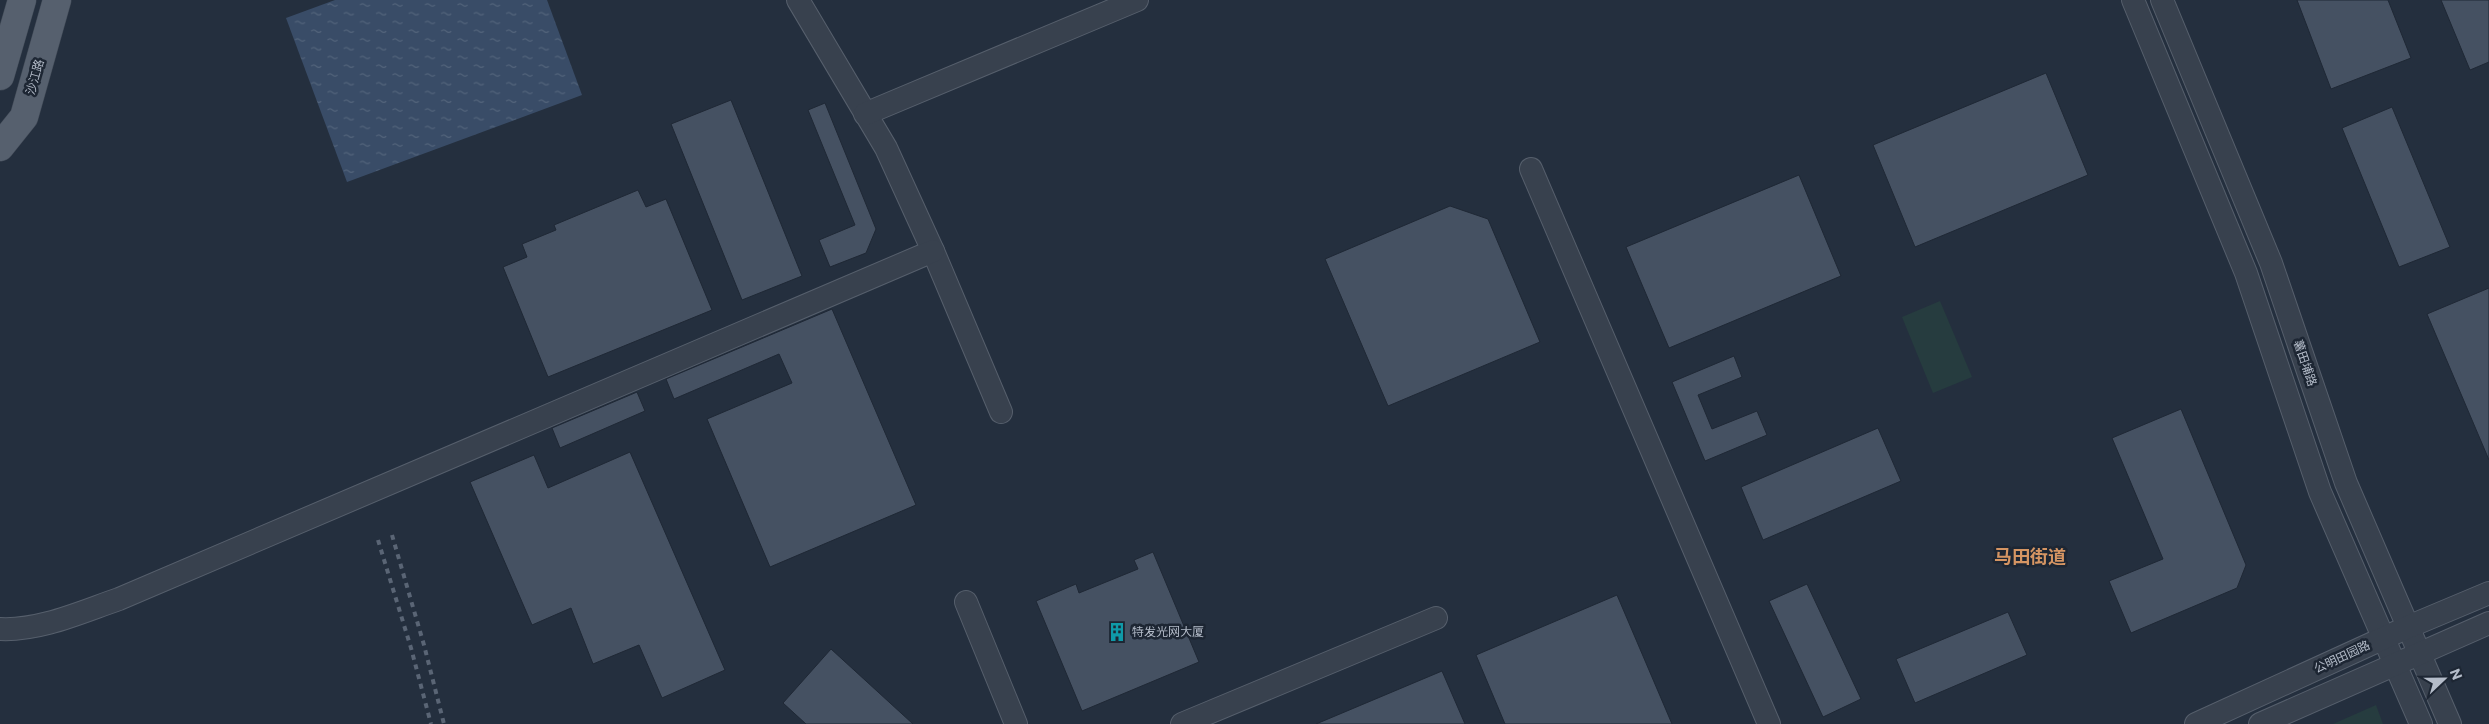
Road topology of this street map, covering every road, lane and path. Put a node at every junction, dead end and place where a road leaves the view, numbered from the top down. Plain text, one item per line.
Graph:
1 (22, 0) edge
2 (57, 0) edge
3 (798, 0) edge
4 (1137, 0) edge
5 (2133, 0) edge
6 (2162, 0) edge
7 (0, 76) edge
8 (865, 114) junction
9 (0, 147) edge
10 (1531, 169) dead end
11 (933, 251) junction
12 (1001, 412) dead end
13 (2489, 593) edge
14 (966, 602) dead end
15 (1436, 618) dead end
16 (2489, 623) edge
17 (2408, 627) junction
18 (0, 629) edge
19 (2384, 638) junction
20 (2420, 654) junction
21 (2395, 665) junction
22 (1016, 724) edge
23 (1182, 724) edge
24 (1768, 724) edge
25 (2196, 724) edge
26 (2260, 724) edge
27 (2421, 724) edge
28 (2450, 724) edge

1 - 7 main road
2 - 9 main road, 沙江路
3 - 8 street
4 - 8 street
5 - 19 street
6 - 17 street, 薯田埔路
8 - 11 street
10 - 24 street
11 - 12 street
11 - 18 street
13 - 17 street, 公明田园路
14 - 22 street
15 - 23 street
16 - 20 street
17 - 19 street, 公明田园路
17 - 20 street, 薯田埔路
19 - 21 street
19 - 25 street, 公明田园路
20 - 21 street
20 - 28 street, 薯田埔路
21 - 26 street
21 - 27 street

